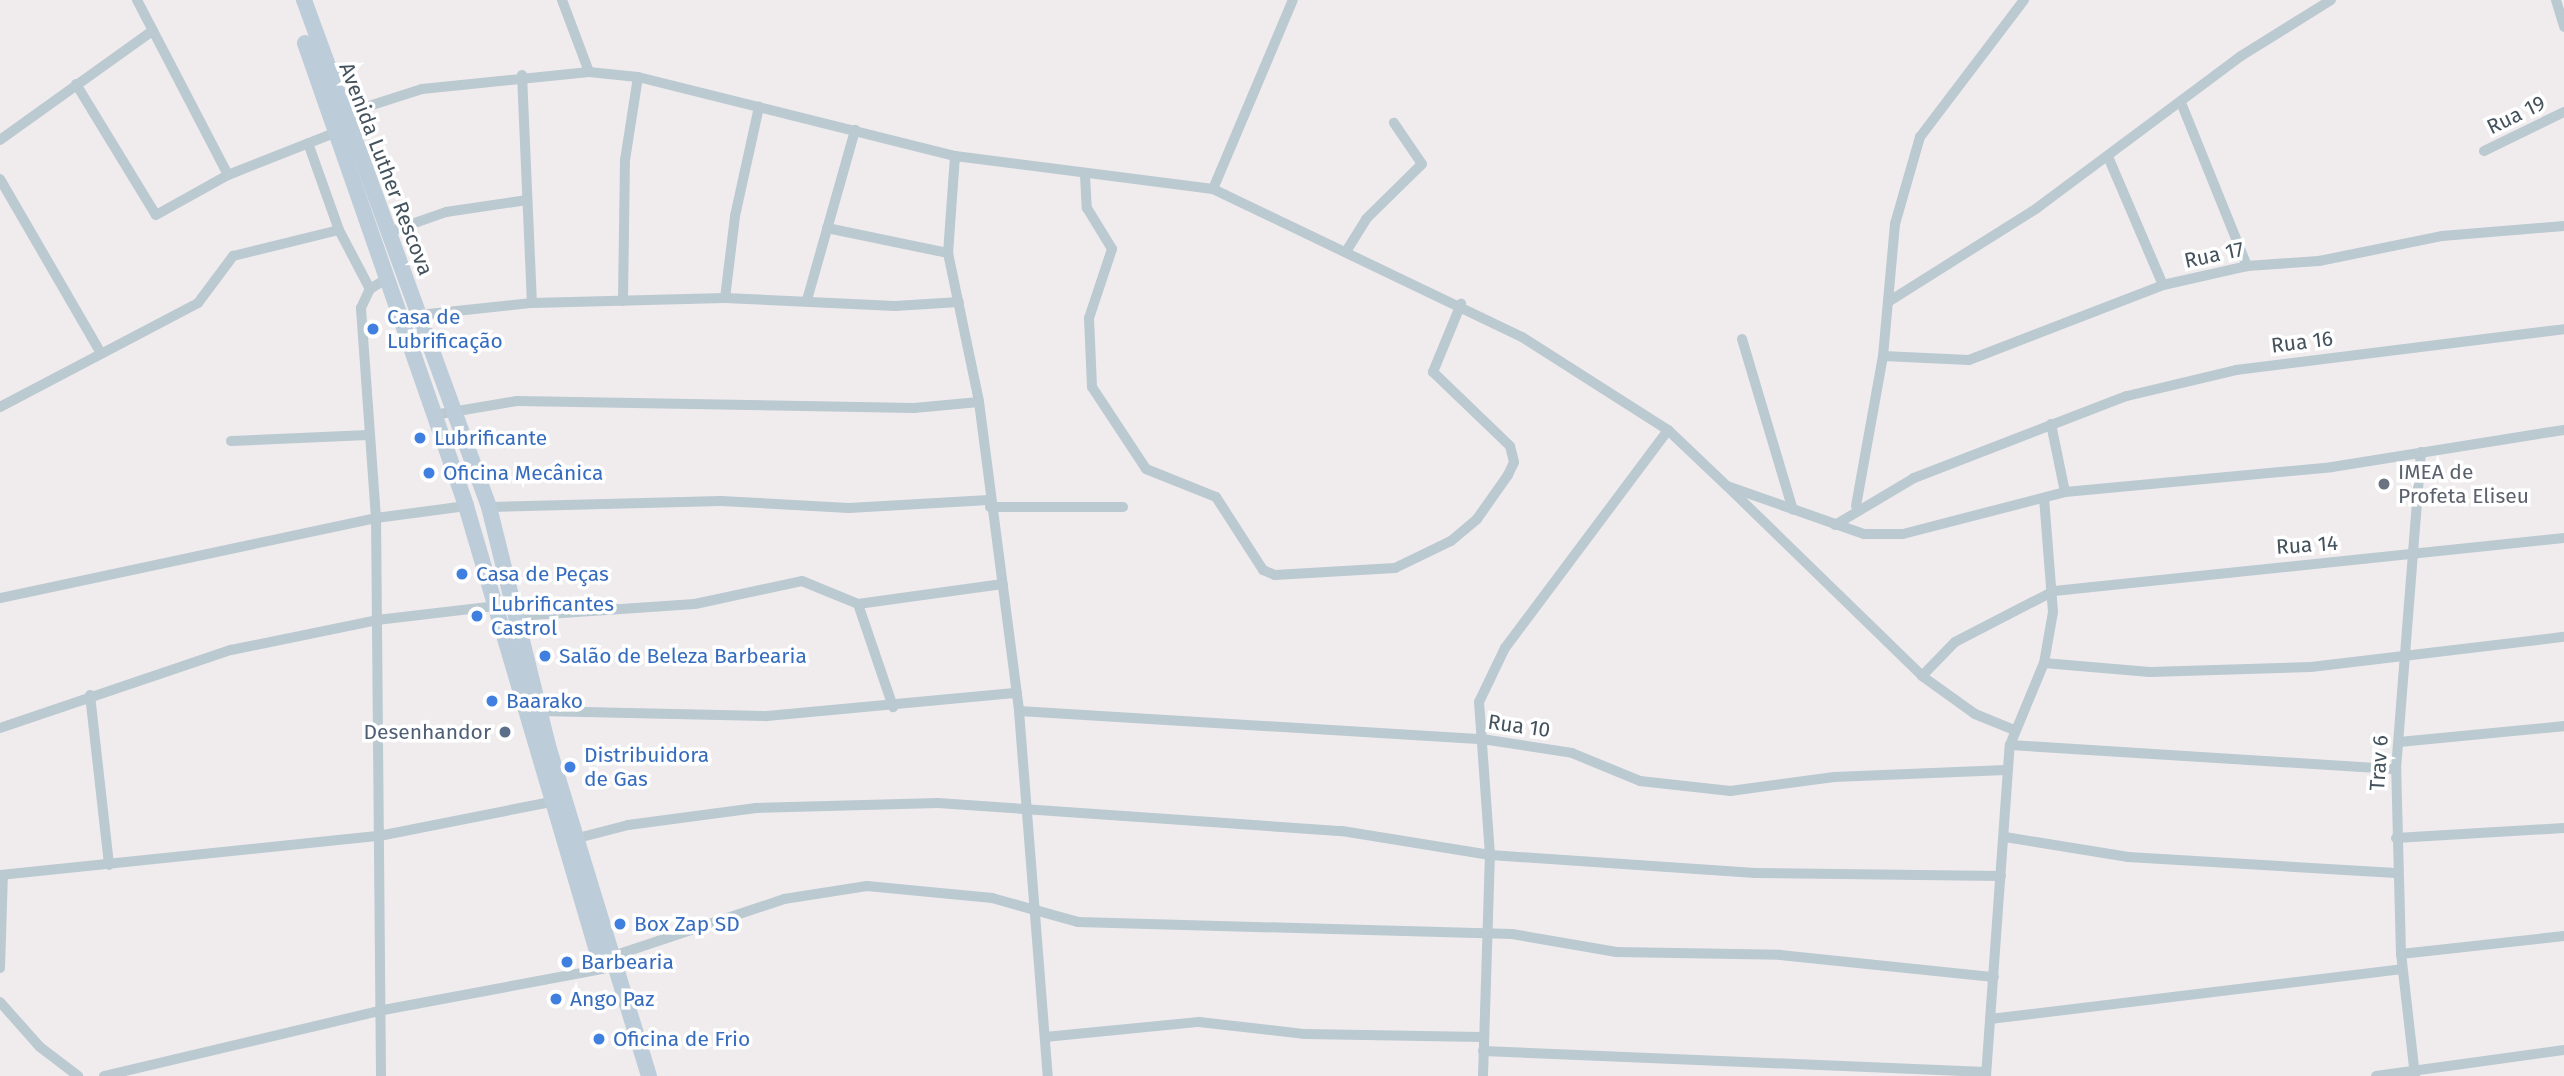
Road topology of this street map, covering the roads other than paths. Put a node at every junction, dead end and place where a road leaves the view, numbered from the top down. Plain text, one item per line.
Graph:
1 (137, 0) edge
2 (293, 0) edge
3 (304, 0) edge
4 (562, 0) edge
5 (1293, 0) edge
6 (2024, 0) edge
7 (2331, 0) edge
8 (2556, 0) edge
9 (2564, 27) edge
10 (152, 31) junction
11 (589, 72) junction
12 (522, 75) junction
13 (638, 77) junction
14 (76, 84) junction
15 (2182, 105) junction
16 (759, 107) junction
17 (2564, 112) edge
18 (341, 115) junction
19 (1394, 123) dead end
20 (855, 130) junction
21 (334, 133) junction
22 (0, 140) edge
23 (309, 143) junction
24 (2484, 151) dead end
25 (955, 156) junction
26 (2109, 159) junction
27 (1085, 175) junction
28 (228, 176) junction
29 (0, 179) edge
30 (1213, 188) junction
31 (527, 200) junction
32 (2564, 226) edge
33 (827, 228) junction
34 (339, 230) junction
35 (387, 233) junction
36 (1347, 250) junction
37 (948, 253) junction
38 (2247, 266) junction
39 (386, 279) junction
40 (2163, 285) junction
41 (370, 289) junction
42 (725, 298) junction
43 (807, 300) junction
44 (623, 301) junction
45 (959, 302) junction
46 (1888, 302) junction
47 (532, 303) junction
48 (1461, 304) junction
49 (419, 315) junction
50 (2564, 329) edge
51 (1742, 339) dead end
52 (101, 353) junction
53 (1883, 356) junction
54 (979, 402) junction
55 (0, 407) edge
56 (455, 410) junction
57 (434, 415) junction
58 (2051, 424) junction
59 (1668, 429) junction
60 (2564, 430) edge
61 (368, 435) junction
62 (231, 441) dead end
63 (2421, 452) junction
64 (1727, 486) junction
65 (2065, 492) junction
66 (2045, 498) junction
67 (990, 504) junction
68 (466, 506) junction
69 (1856, 506) junction
70 (489, 507) junction
71 (1123, 507) dead end
72 (1793, 510) junction
73 (376, 518) junction
74 (1835, 525) junction
75 (2564, 538) edge
76 (2417, 556) junction
77 (1003, 584) junction
78 (2054, 590) junction
79 (0, 598) edge
80 (858, 604) junction
81 (497, 606) junction
82 (518, 616) junction
83 (377, 620) junction
84 (2564, 638) edge
85 (2409, 656) junction
86 (2044, 663) junction
87 (1922, 676) junction
88 (1017, 693) junction
89 (90, 695) junction
90 (893, 707) junction
91 (538, 711) junction
92 (1019, 711) junction
93 (2564, 726) edge
94 (0, 728) edge
95 (2014, 730) junction
96 (1482, 739) junction
97 (2399, 742) junction
98 (2010, 745) junction
99 (2396, 769) junction
100 (2006, 770) junction
101 (551, 802) junction
102 (1027, 806) junction
103 (2564, 828) edge
104 (379, 836) junction
105 (2005, 837) junction
106 (2396, 838) junction
107 (574, 839) junction
108 (1490, 855) junction
109 (109, 865) junction
110 (2396, 873) junction
111 (1, 875) edge
112 (2001, 876) junction
113 (1034, 908) junction
114 (1487, 935) junction
115 (2564, 936) edge
116 (2401, 954) junction
117 (607, 963) junction
118 (0, 968) edge
119 (2402, 969) junction
120 (1994, 977) junction
121 (0, 1002) edge
122 (378, 1012) junction
123 (1990, 1019) junction
124 (1045, 1037) junction
125 (1482, 1037) junction
126 (2564, 1050) edge
127 (1483, 1051) junction
128 (1986, 1074) edge
129 (2415, 1074) edge
130 (78, 1076) edge
131 (104, 1076) edge
132 (381, 1076) edge
133 (638, 1076) edge
134 (649, 1076) edge
135 (1048, 1076) edge
136 (1483, 1076) edge
137 (2375, 1076) edge

1 - 10 street
2 - 21 main road, Avenida Luther Rescova
3 - 18 main road, Avenida Luther Rescova
4 - 11 street
5 - 30 street
6 - 46 street
7 - 15 street
8 - 9 street
10 - 14 street
10 - 28 street
11 - 12 street
11 - 13 street
12 - 18 street
12 - 31 street
13 - 16 street
13 - 44 street
14 - 22 street
14 - 28 street
15 - 26 street
15 - 38 street
16 - 20 street
16 - 42 street
17 - 24 street, Rua 19
18 - 35 main road, Avenida Luther Rescova
19 - 36 street
20 - 25 street
20 - 33 street
21 - 23 street
21 - 39 main road, Avenida Luther Rescova
23 - 28 street
23 - 34 street
25 - 27 street
25 - 37 street
26 - 40 street
26 - 46 street
27 - 30 street
27 - 48 street
29 - 52 street
30 - 36 street
31 - 35 street
31 - 47 street
32 - 38 street, Rua 17
33 - 37 street
33 - 43 street
34 - 41 street
34 - 52 street
35 - 49 main road, Avenida Luther Rescova
36 - 48 street
37 - 45 street
38 - 40 street, Rua 17
39 - 41 street
39 - 57 main road, Avenida Luther Rescova
40 - 53 street, Rua 17
41 - 61 street
42 - 43 street
42 - 44 street
43 - 45 street
44 - 47 street
45 - 54 street
46 - 53 street
47 - 49 street
48 - 59 street
49 - 56 main road, Avenida Luther Rescova
50 - 58 street, Rua 16
51 - 72 street
52 - 55 street
53 - 69 street
54 - 56 street
54 - 67 street
56 - 57 street
56 - 70 main road, Avenida Luther Rescova
57 - 68 main road, Avenida Luther Rescova
58 - 65 street
58 - 69 street, Rua 16
59 - 64 street
59 - 96 street
60 - 63 street
61 - 62 street
61 - 73 street
63 - 65 street
63 - 76 street, Trav 6
64 - 72 street
64 - 87 street
65 - 66 street
66 - 74 street
66 - 78 street
67 - 70 street
67 - 71 street
67 - 77 street
68 - 73 street
68 - 81 main road, Avenida Luther Rescova
69 - 74 street, Rua 16
70 - 82 main road, Avenida Luther Rescova
72 - 74 street
73 - 79 street
73 - 83 street
75 - 76 street, Rua 14
76 - 78 street, Rua 14
76 - 85 street, Trav 6
77 - 80 street
77 - 88 street
78 - 86 street
78 - 87 street
80 - 82 street
80 - 90 street
81 - 83 street
81 - 101 main road, Avenida Luther Rescova
82 - 91 main road, Avenida Luther Rescova
83 - 89 street
83 - 104 street
84 - 85 street
85 - 86 street
85 - 97 street, Trav 6
86 - 95 street
87 - 95 street
88 - 90 street
88 - 92 street
89 - 94 street
89 - 109 street
90 - 91 street
91 - 107 main road, Avenida Luther Rescova
92 - 96 street, Rua 10
92 - 102 street
93 - 97 street
95 - 98 street
96 - 100 street, Rua 10
96 - 108 street
97 - 99 street, Trav 6
98 - 99 street
98 - 100 street
99 - 106 street, Trav 6
100 - 105 street
101 - 104 street
101 - 117 main road, Avenida Luther Rescova
102 - 107 street
102 - 108 street
102 - 113 street
103 - 106 street
104 - 109 street
104 - 122 street
105 - 110 street
105 - 112 street
106 - 110 street, Trav 6
107 - 117 main road, Avenida Luther Rescova
108 - 112 street
108 - 114 street
109 - 111 street
110 - 116 street, Trav 6
111 - 118 street
112 - 120 street
113 - 114 street
113 - 117 street
113 - 124 street
114 - 120 street
114 - 125 street
115 - 116 street
116 - 119 street, Trav 6
117 - 122 street
117 - 133 main road, Avenida Luther Rescova
117 - 134 main road, Avenida Luther Rescova
119 - 123 street
119 - 129 street, Trav 6
120 - 123 street
121 - 130 street
122 - 131 street
122 - 132 street
123 - 128 street
124 - 125 street
124 - 135 street
125 - 127 street
126 - 129 street
127 - 128 street
127 - 136 street
129 - 137 street

